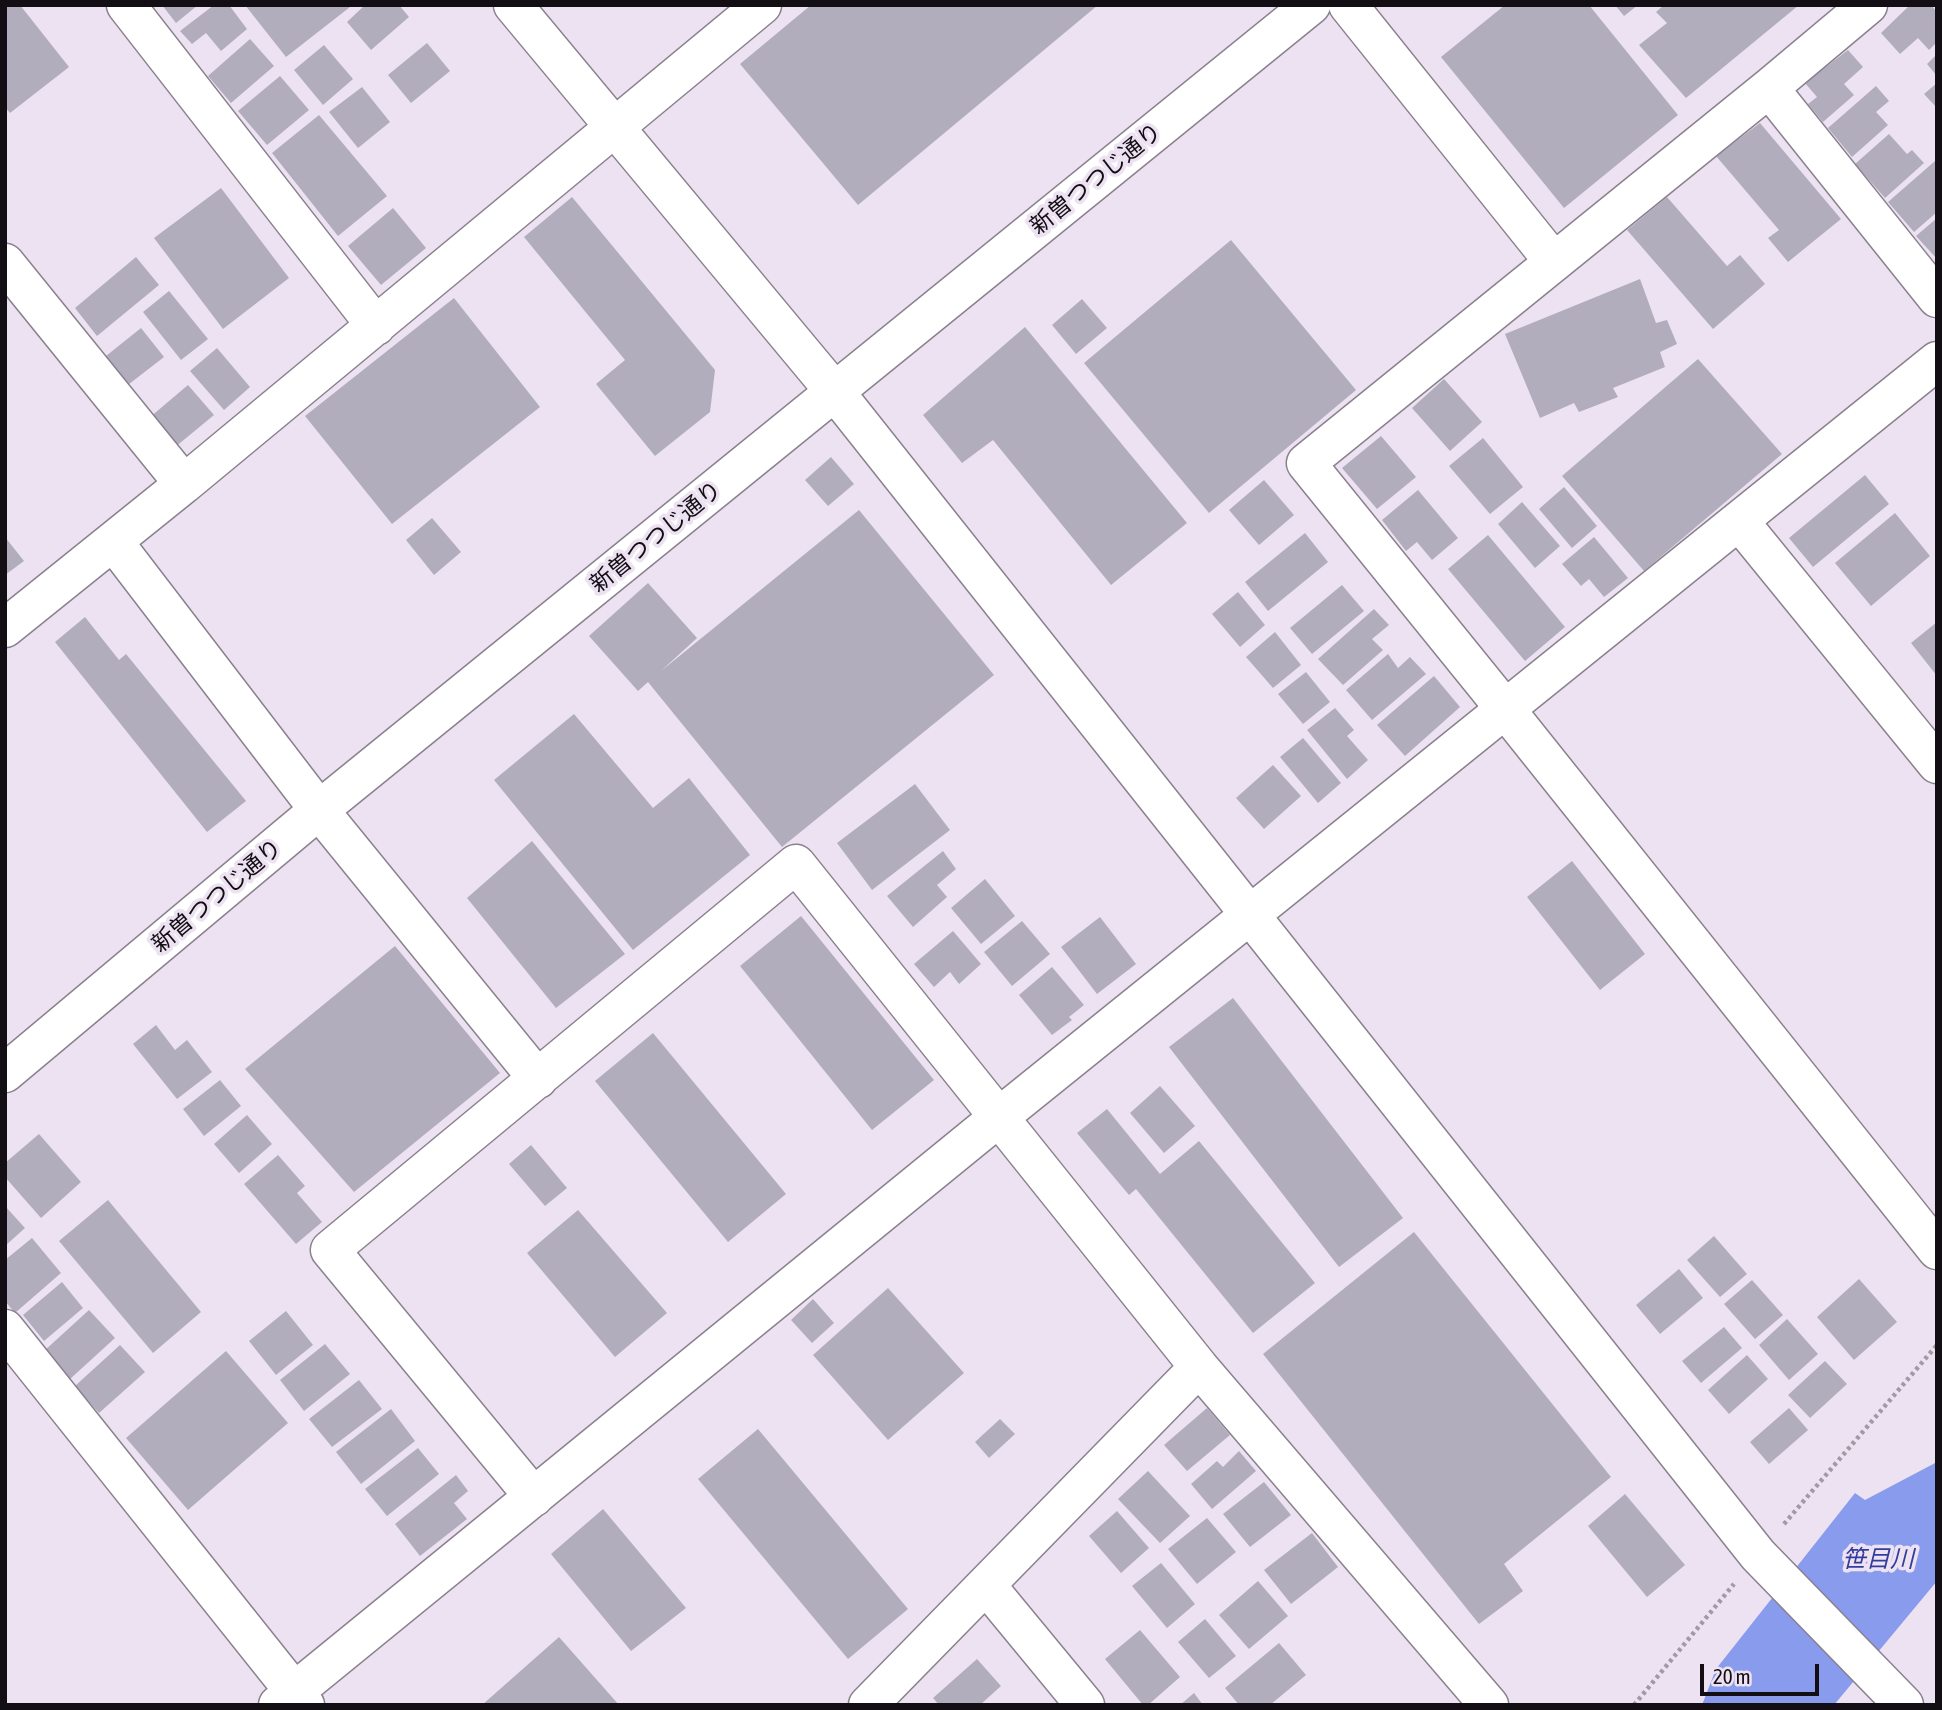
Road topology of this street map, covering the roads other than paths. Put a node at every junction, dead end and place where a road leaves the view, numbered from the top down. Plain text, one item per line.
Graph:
1 (126, 5) edge
2 (513, 5) edge
3 (762, 5) edge
4 (1311, 5) edge
5 (1348, 5) edge
6 (1868, 5) edge
7 (1769, 88) junction
8 (614, 128) junction
9 (1555, 262) junction
10 (5, 263) edge
11 (1937, 298) edge
12 (376, 326) junction
13 (1937, 361) edge
14 (835, 392) junction
15 (184, 484) junction
16 (1739, 521) junction
17 (113, 541) junction
18 (5, 628) edge
19 (1506, 710) junction
20 (1937, 764) edge
21 (319, 810) junction
22 (1251, 916) junction
23 (5, 1073) edge
24 (538, 1079) junction
25 (999, 1117) junction
26 (1937, 1250) edge
27 (5, 1329) edge
28 (1199, 1367) junction
29 (534, 1497) junction
30 (986, 1584) junction
31 (293, 1700) edge
32 (1900, 1701) edge
33 (868, 1705) edge
34 (1085, 1705) edge
35 (1489, 1705) edge

1 - 12 street
2 - 8 street
3 - 8 street
4 - 14 street, 新曽つつじ通り
5 - 9 street
6 - 7 street
7 - 9 street
7 - 11 street
8 - 12 street
8 - 14 street
9 - 19 street
10 - 15 street
12 - 15 street
13 - 16 street
14 - 21 street, 新曽つつじ通り
14 - 22 street
15 - 17 street
16 - 19 street
16 - 20 street
17 - 18 street
17 - 21 street
19 - 22 street
19 - 26 street
21 - 23 street, 新曽つつじ通り
21 - 24 street
22 - 25 street
22 - 32 street
24 - 25 street
24 - 29 street
25 - 28 street
25 - 29 street
27 - 31 street
28 - 30 street
28 - 35 street
29 - 31 street
30 - 33 street
30 - 34 street

